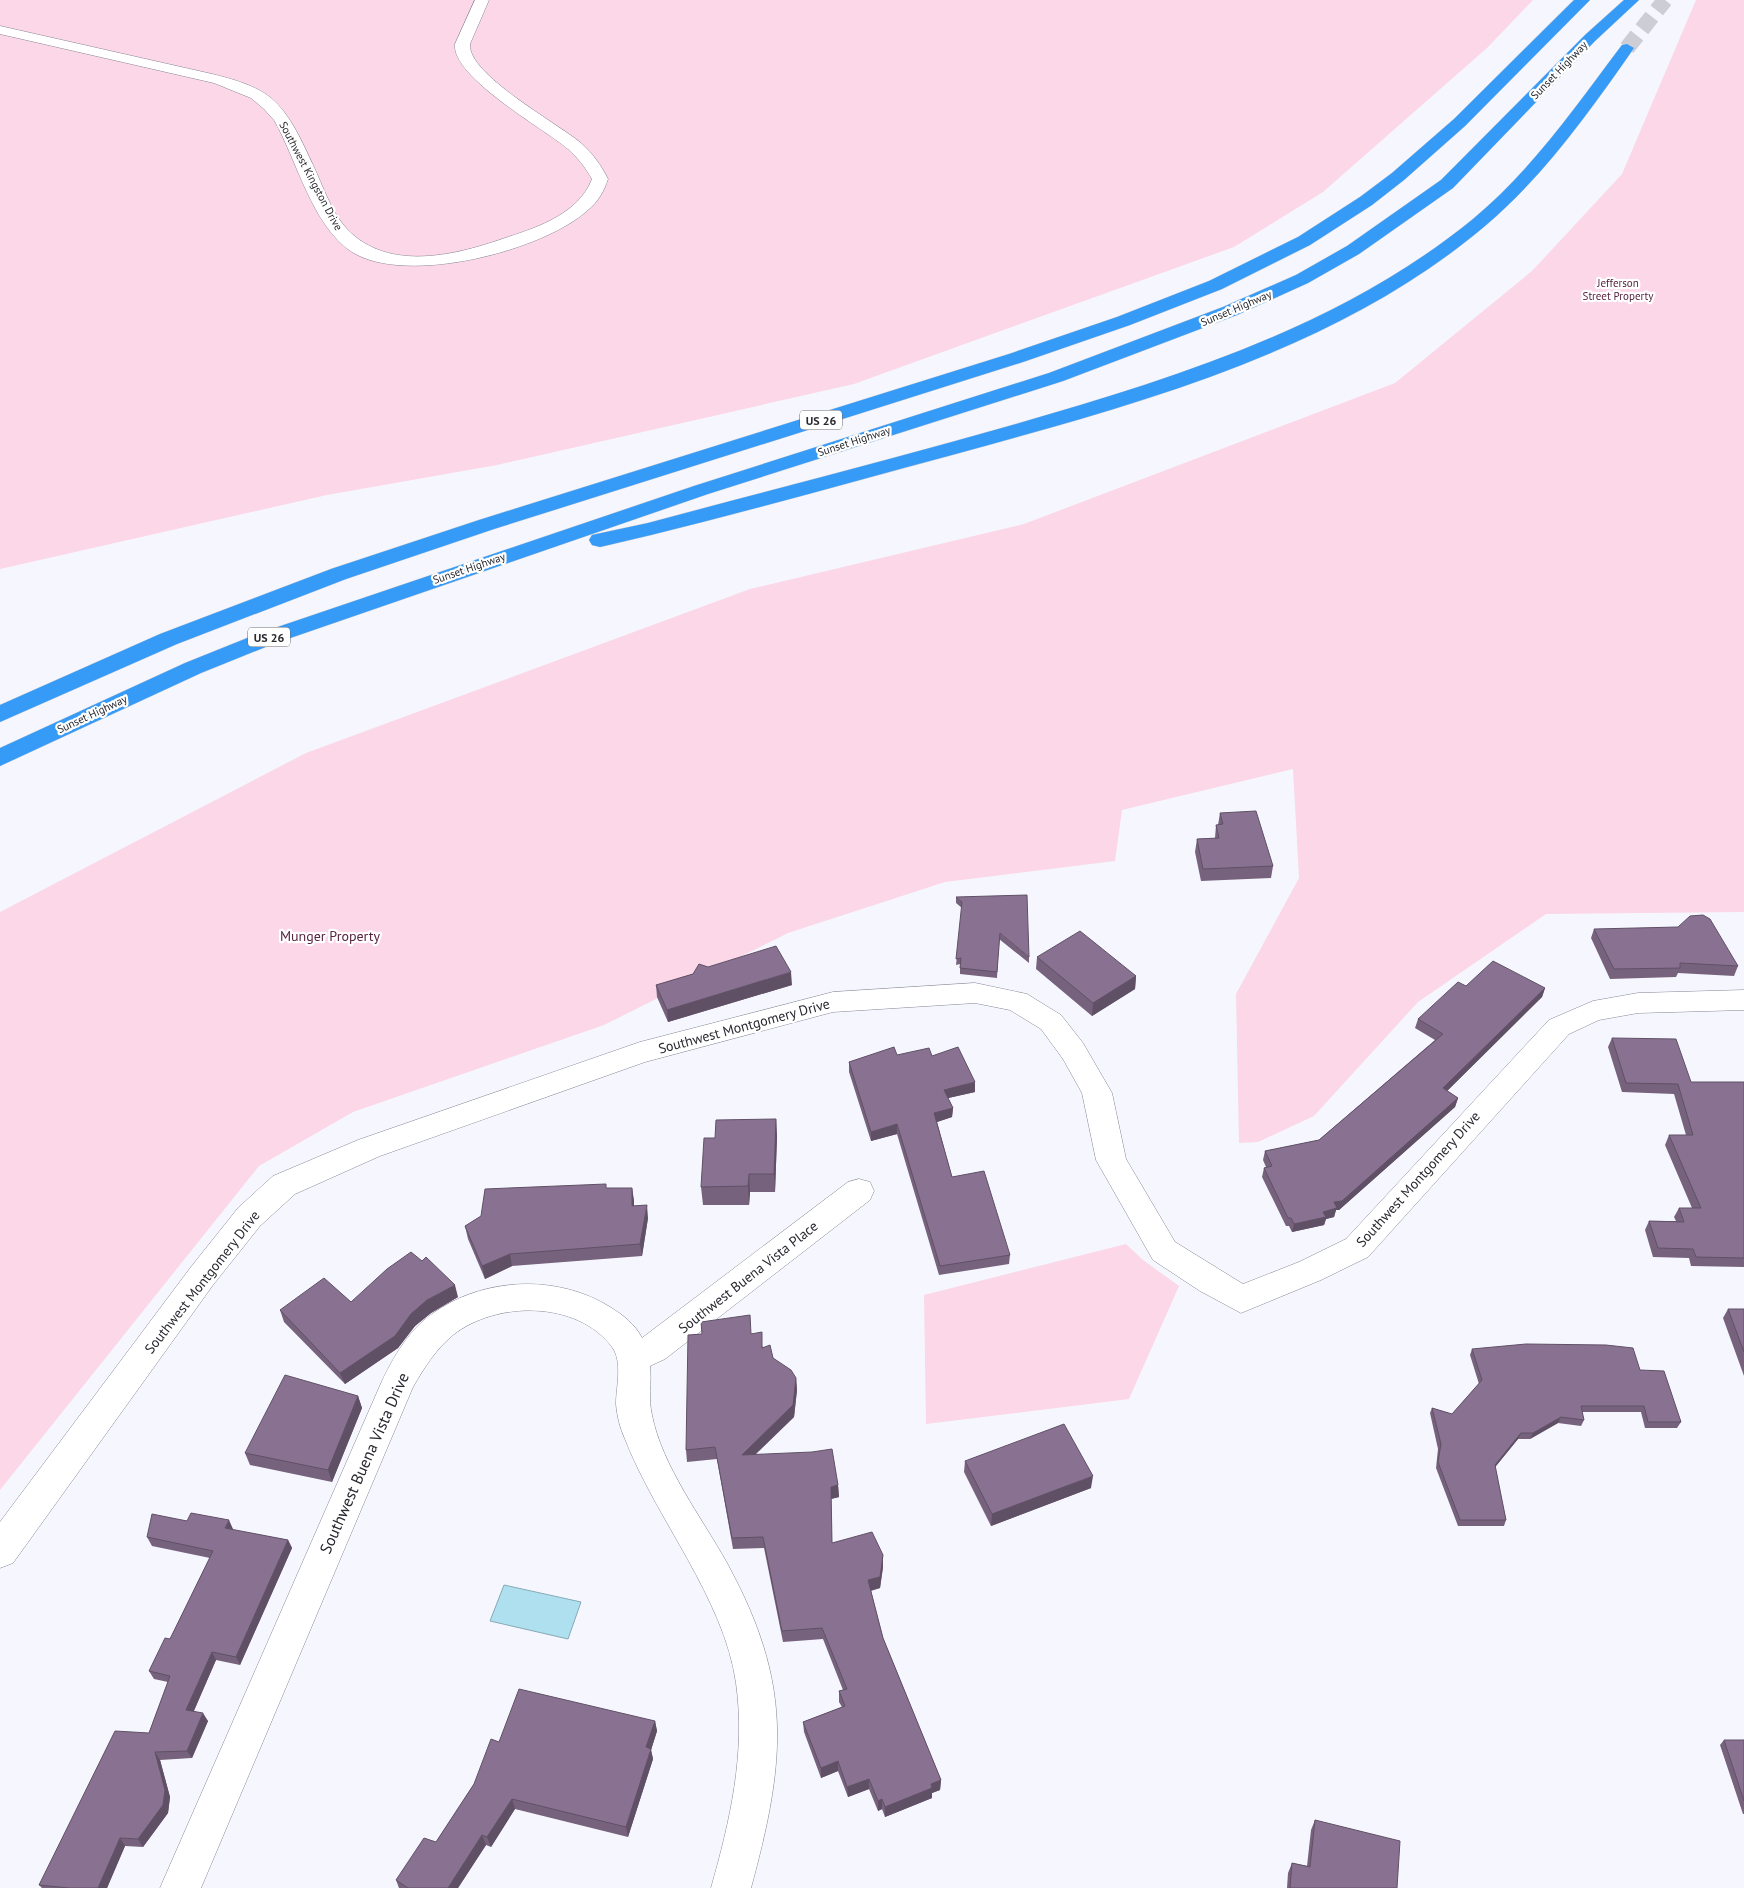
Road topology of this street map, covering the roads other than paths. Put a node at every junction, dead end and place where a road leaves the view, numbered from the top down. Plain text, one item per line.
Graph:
1 (482, 0) edge
2 (1632, 0) edge
3 (1576, 2) edge
4 (0, 30) edge
5 (1627, 48) tunnel mouth
6 (548, 541) junction
7 (0, 714) edge
8 (0, 758) edge
9 (1744, 1000) edge
10 (859, 1191) dead end
11 (633, 1358) junction
12 (0, 1551) edge
13 (180, 1888) edge
14 (731, 1888) edge

1 - 4 street, Southwest Kingston Drive
2 - 6 highway, Sunset Highway / US 26
3 - 7 highway, US 26
5 - 6 highway
6 - 8 highway, Sunset Highway / US 26
9 - 12 street, Southwest Montgomery Drive
10 - 11 street, Southwest Buena Vista Place
11 - 13 street, Southwest Buena Vista Drive
11 - 14 street, Southwest Buena Vista Drive

